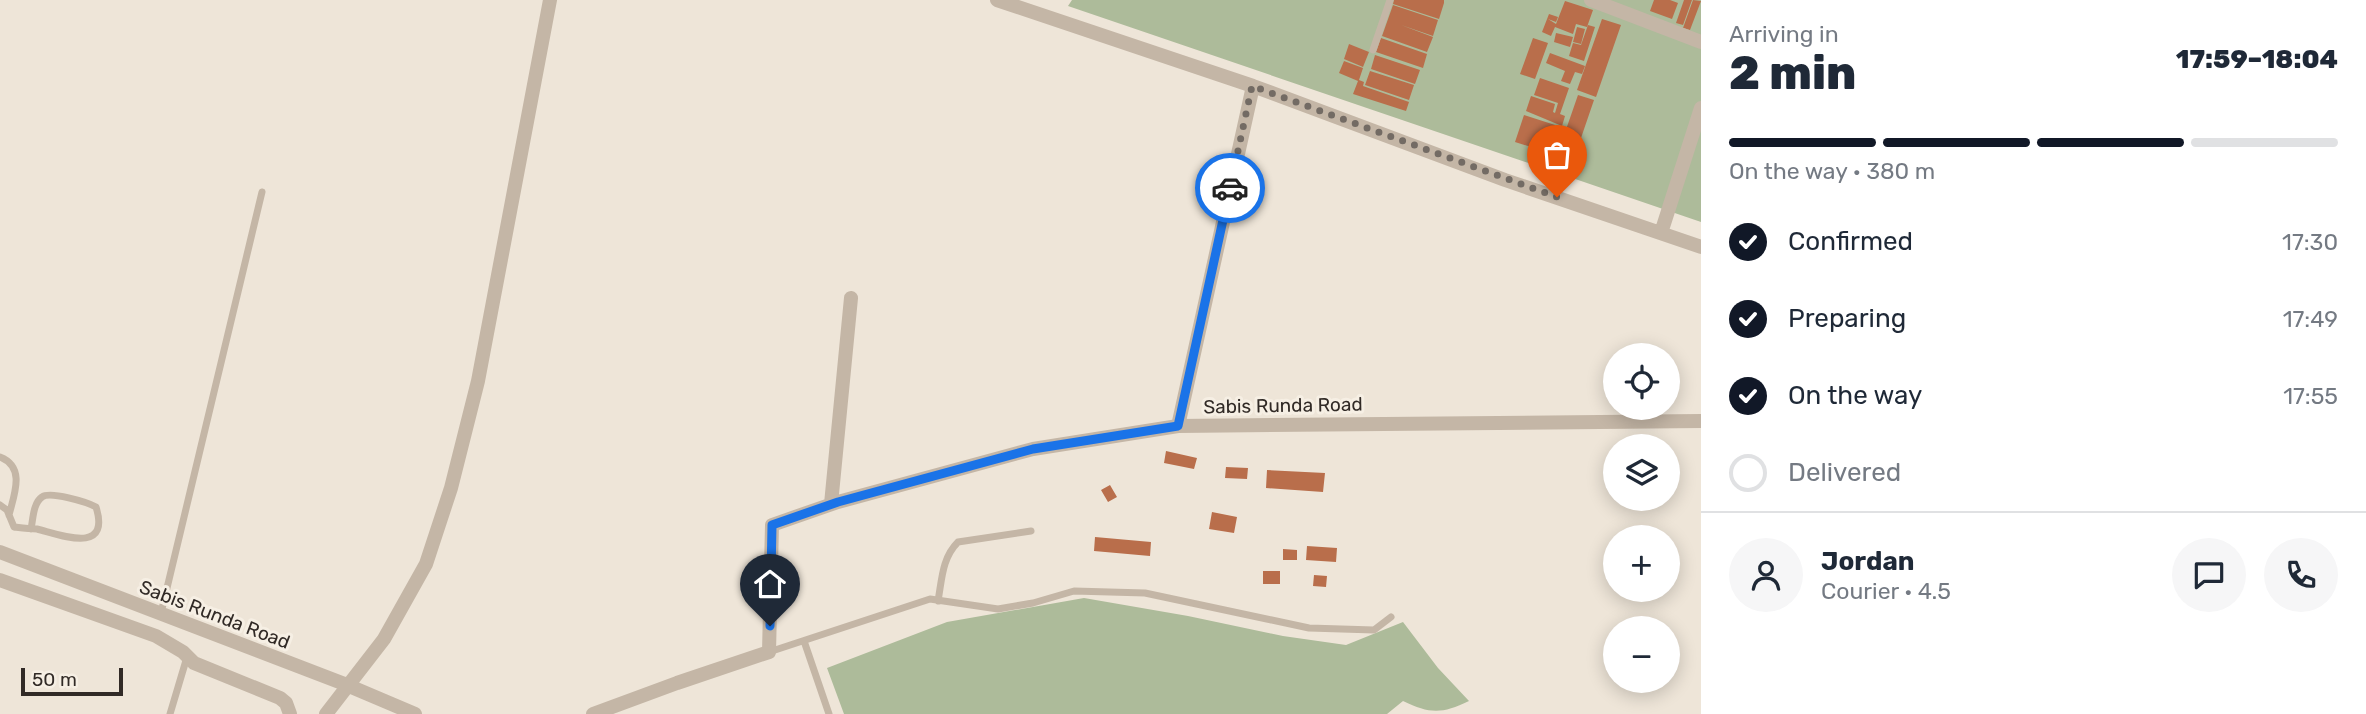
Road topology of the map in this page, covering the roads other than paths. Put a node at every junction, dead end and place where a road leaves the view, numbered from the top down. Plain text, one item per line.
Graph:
1 (550, 0) edge
2 (997, 0) edge
3 (1390, 0) edge
4 (1591, 0) edge
5 (1701, 42) edge
6 (1373, 50) dead end
7 (1252, 86) junction
8 (1701, 108) edge
9 (262, 192) dead end
10 (1661, 233) junction
11 (1701, 247) edge
12 (851, 298) dead end
13 (1701, 421) edge
14 (1178, 426) junction
15 (0, 457) edge
16 (0, 505) edge
17 (831, 505) junction
18 (9, 516) junction
19 (31, 529) junction
20 (1031, 531) dead end
21 (0, 552) edge
22 (0, 580) edge
23 (938, 601) junction
24 (161, 613) junction
25 (1391, 617) dead end
26 (804, 641) junction
27 (769, 652) junction
28 (187, 656) junction
29 (349, 686) junction
30 (170, 714) edge
31 (290, 714) edge
32 (326, 714) edge
33 (415, 714) edge
34 (593, 714) edge
35 (830, 714) edge

1 - 29 street
2 - 7 street
3 - 6 lane
4 - 5 street
7 - 10 street
7 - 14 street
8 - 10 street
9 - 24 lane
10 - 11 street
12 - 17 street
13 - 14 street, Sabis Runda Road
14 - 17 street, Sabis Runda Road
15 - 18 lane
16 - 18 lane
17 - 27 street, Sabis Runda Road
18 - 19 lane
19 - 19 lane
20 - 23 lane
21 - 24 street, Sabis Runda Road
22 - 28 street
23 - 25 lane
23 - 26 lane
24 - 29 street, Sabis Runda Road
26 - 27 lane
26 - 35 lane
27 - 34 street
28 - 30 lane
28 - 31 street
29 - 32 street
29 - 33 street, Sabis Runda Road

